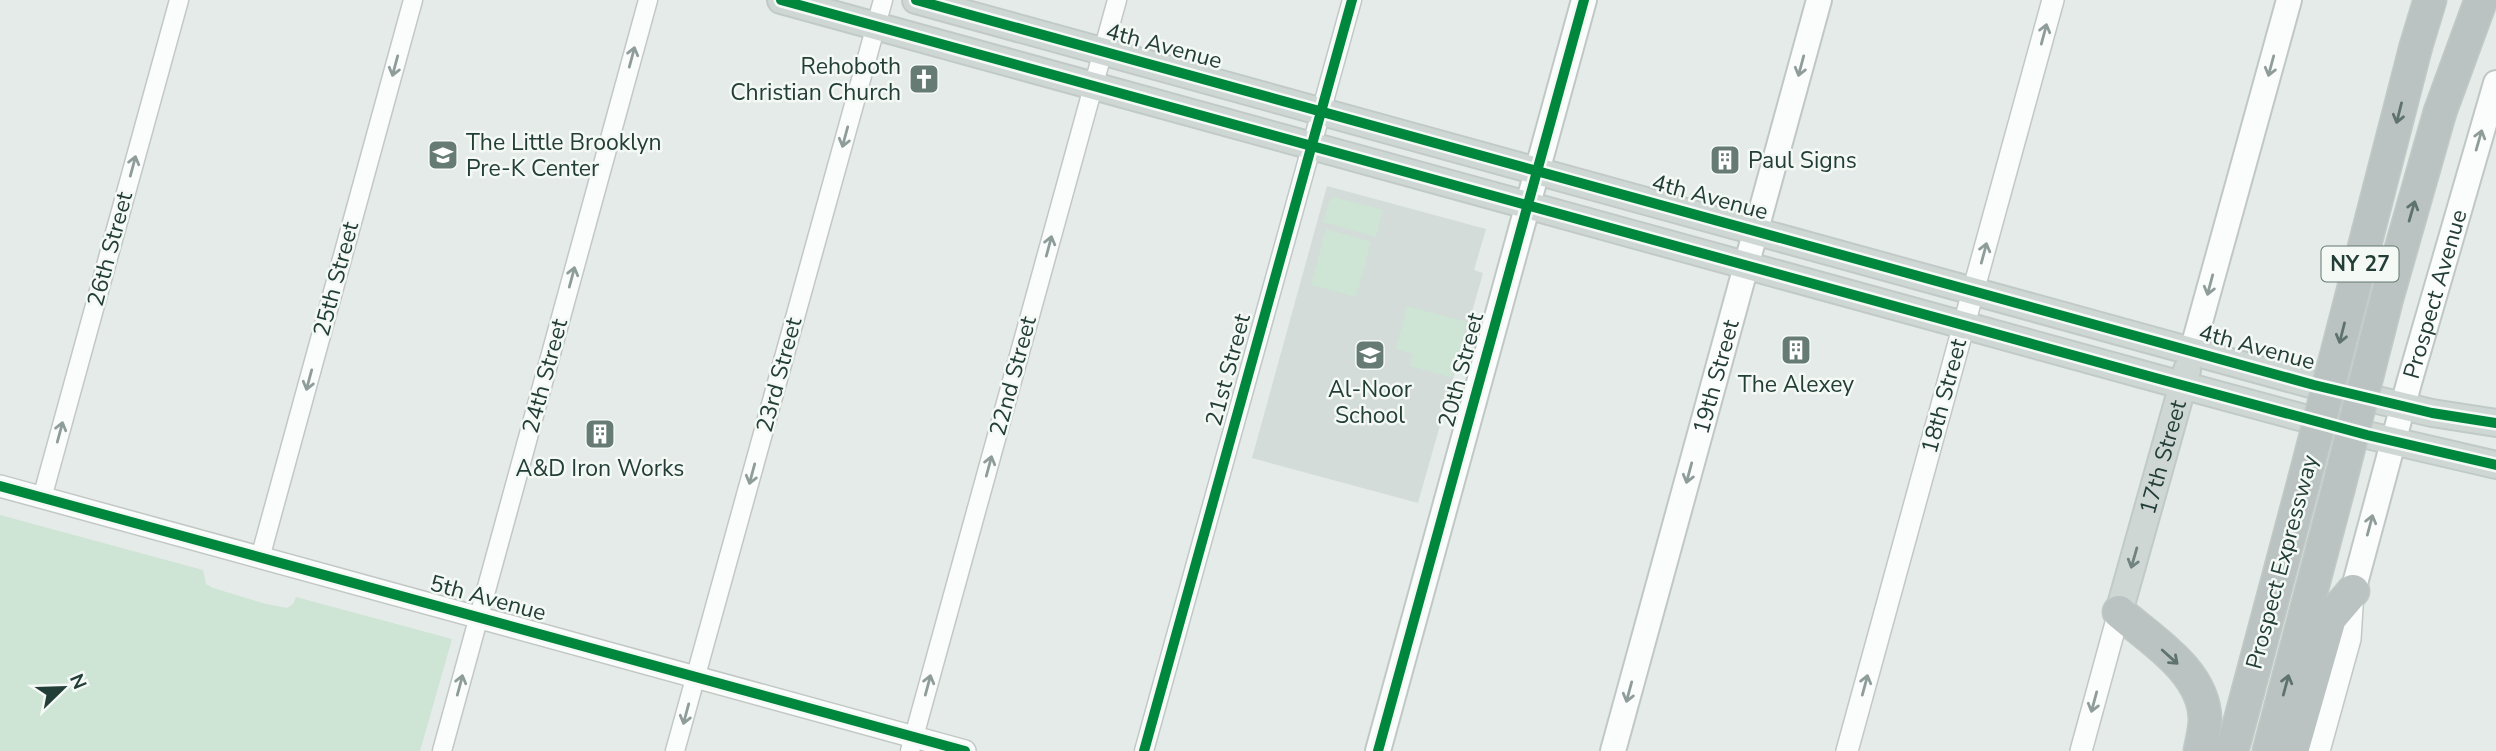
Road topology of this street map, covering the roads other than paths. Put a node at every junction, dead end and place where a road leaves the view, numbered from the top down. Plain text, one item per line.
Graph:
1 (179, 0) edge
2 (413, 0) edge
3 (648, 0) edge
4 (782, 0) edge
5 (883, 0) edge
6 (916, 0) edge
7 (1116, 0) edge
8 (1352, 0) edge
9 (1584, 0) edge
10 (1819, 0) edge
11 (2053, 0) edge
12 (2289, 0) edge
13 (2420, 0) edge
14 (2430, 0) edge
15 (2466, 0) edge
16 (2481, 0) edge
17 (876, 26) junction
18 (2416, 46) junction
19 (1103, 51) junction
20 (2496, 83) edge
21 (1093, 86) junction
22 (1321, 111) junction
23 (2440, 112) junction
24 (1311, 147) junction
25 (1537, 171) junction
26 (1528, 205) junction
27 (1755, 231) junction
28 (1746, 266) junction
29 (1973, 291) junction
30 (1964, 325) junction
31 (2192, 351) junction
32 (2183, 386) junction
33 (2402, 406) junction
34 (2496, 423) edge
35 (2393, 441) junction
36 (2496, 465) edge
37 (0, 486) edge
38 (42, 498) junction
39 (260, 558) junction
40 (2353, 591) junction
41 (2119, 612) junction
42 (479, 618) junction
43 (695, 677) junction
44 (912, 744) edge
45 (442, 751) edge
46 (676, 751) edge
47 (965, 751) edge
48 (1144, 751) edge
49 (1378, 751) edge
50 (1613, 751) edge
51 (1847, 751) edge
52 (2081, 751) edge
53 (2200, 751) edge
54 (2232, 751) edge
55 (2269, 751) edge
56 (2292, 751) edge
57 (2319, 751) edge

38 -> 1 street, 26th Street
2 -> 39 street, 25th Street
42 -> 3 street, 24th Street
4 - 17 main road
5 - 17 street, 23rd Street
6 - 19 main road, 4th Avenue
7 - 19 street, 22nd Street
8 - 22 street, 21st Street
9 - 25 main road, 20th Street
10 -> 27 main road, 19th Street
29 -> 11 street, 18th Street
12 -> 31 main road, 17th Street
13 - 18 highway
14 - 18 highway, NY 27
15 - 23 highway, NY 27
16 - 23 highway
17 - 21 main road
17 -> 43 street, 23rd Street
18 -> 54 highway, Prospect Expressway / NY 27, bridge
19 - 21 street, 22nd Street
19 - 22 main road, 4th Avenue
33 -> 20 main road, Prospect Avenue
21 - 24 main road
44 -> 21 street, 22nd Street
22 - 24 street, 21st Street
22 - 25 main road, 4th Avenue
55 -> 23 highway, Prospect Expressway / NY 27, bridge
24 - 26 main road
24 - 48 street, 21st Street
25 - 26 main road, 20th Street
25 - 27 main road, 4th Avenue
26 - 28 main road
26 - 49 main road, 20th Street
27 - 28 main road, 19th Street
27 - 29 main road, 4th Avenue
28 - 30 main road
28 -> 50 main road, 19th Street
29 - 30 street, 18th Street
29 - 31 main road, 4th Avenue
30 - 32 main road
51 -> 30 street, 18th Street
31 - 32 main road, 17th Street
31 - 33 main road, 4th Avenue
32 - 35 main road
32 -> 41 main road, 17th Street
33 - 34 main road, 4th Avenue
33 - 35 main road, Prospect Avenue
35 - 36 main road
40 -> 35 main road, Prospect Avenue
37 - 38 street, 5th Avenue
38 - 39 street, 5th Avenue
39 - 42 street, 5th Avenue
40 - 56 highway
40 - 57 street, Prospect Avenue
41 -> 52 street, 17th Street
41 -> 53 highway
42 - 43 street, 5th Avenue
45 -> 42 street, 24th Street
43 - 44 street, 5th Avenue
43 -> 46 street, 23rd Street
44 - 47 street, 5th Avenue

